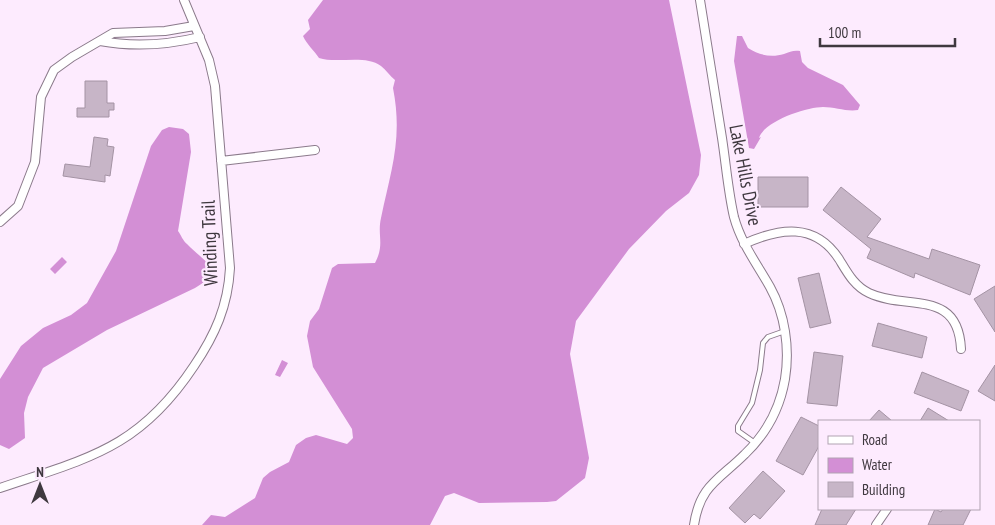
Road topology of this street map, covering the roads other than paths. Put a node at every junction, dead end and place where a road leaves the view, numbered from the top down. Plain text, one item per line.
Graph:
1 (184, 0) edge
2 (700, 0) edge
3 (194, 26) junction
4 (200, 37) junction
5 (100, 41) junction
6 (315, 150) dead end
7 (221, 161) junction
8 (0, 222) edge
9 (744, 244) junction
10 (785, 331) junction
11 (961, 349) dead end
12 (755, 443) junction
13 (0, 488) edge
14 (886, 510) edge
15 (694, 525) edge
16 (876, 525) edge

1 - 3 street, Winding Trail
2 - 9 street, Lake Hills Drive
3 - 4 street, Winding Trail
3 - 5 street
4 - 5 street
4 - 7 street, Winding Trail
5 - 8 street
6 - 7 street
7 - 13 street, Winding Trail
9 - 10 street, Lake Hills Drive
9 - 11 street
10 - 12 street, Lake Hills Drive
10 - 12 lane
12 - 15 street, Lake Hills Drive
14 - 16 street

